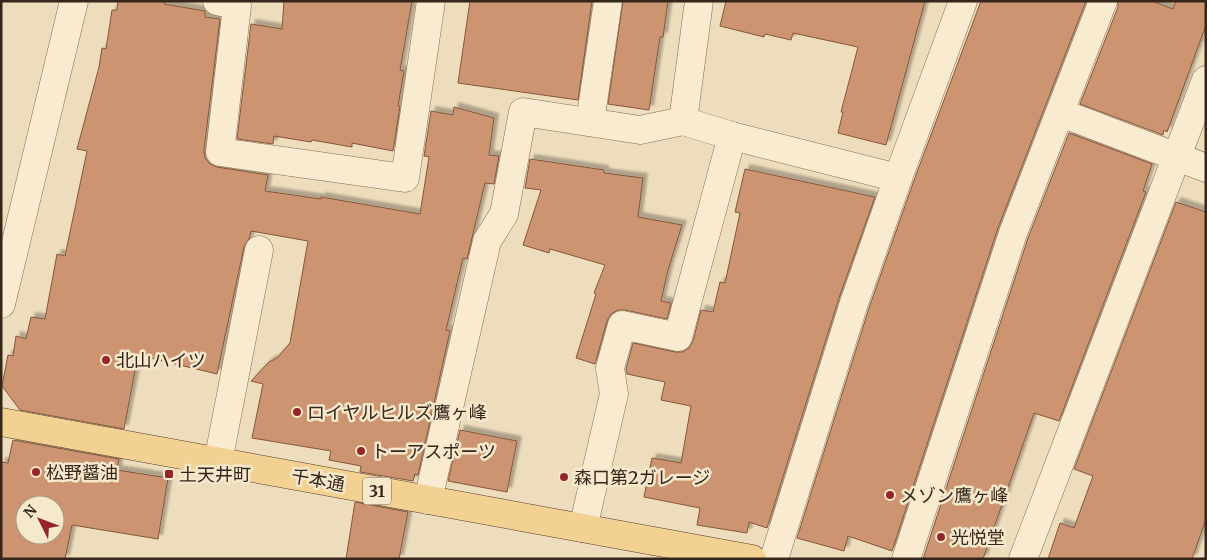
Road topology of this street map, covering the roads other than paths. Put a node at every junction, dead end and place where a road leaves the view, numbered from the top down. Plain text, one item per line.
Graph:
1 (74, 1) edge
2 (217, 1) edge
3 (431, 1) edge
4 (608, 1) edge
5 (699, 1) edge
6 (963, 1) edge
7 (1103, 1) edge
8 (1206, 80) edge
9 (1061, 113) junction
10 (683, 121) junction
11 (590, 122) junction
12 (732, 136) junction
13 (1176, 157) junction
14 (1206, 168) edge
15 (898, 178) junction
16 (259, 250) dead end
17 (1, 304) edge
18 (1, 422) edge
19 (218, 462) junction
20 (428, 500) junction
21 (582, 528) junction
22 (752, 559) edge
23 (774, 559) edge
24 (906, 559) edge
25 (1023, 559) edge

1 - 17 street
2 - 3 street
4 - 11 street
5 - 10 street
6 - 15 street
7 - 9 street
8 - 13 street
9 - 13 street
9 - 24 street
10 - 11 street
10 - 12 street
11 - 20 street
12 - 15 street
12 - 21 street
13 - 14 street
13 - 25 street
15 - 23 street
16 - 19 street
18 - 19 main road, 千本通 / 31
19 - 20 main road, 千本通 / 31
20 - 21 main road, 千本通 / 31
21 - 22 main road, 千本通 / 31

